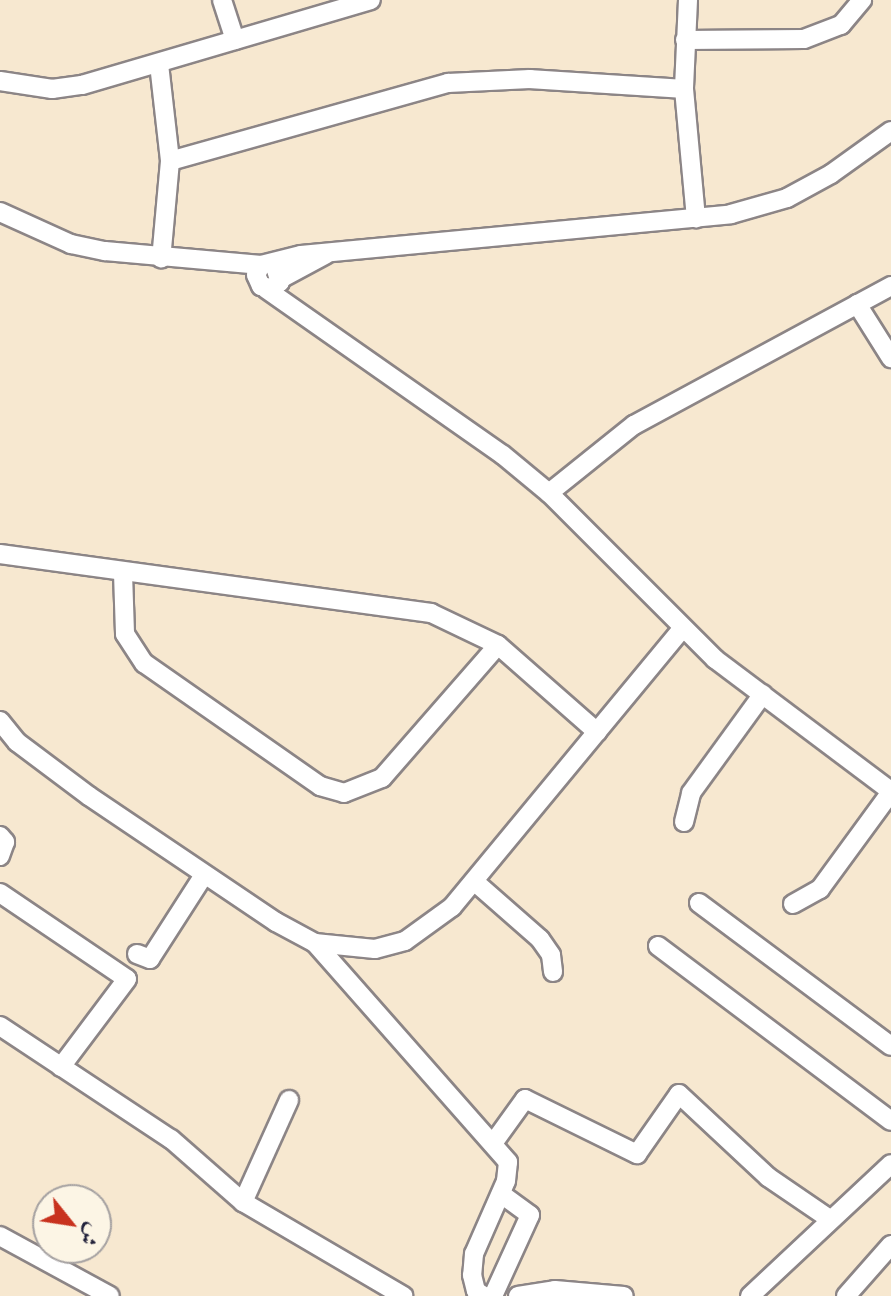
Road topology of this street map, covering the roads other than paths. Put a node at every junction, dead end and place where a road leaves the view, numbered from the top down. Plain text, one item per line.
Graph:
1 (222, 0) edge
2 (371, 0) edge
3 (688, 0) edge
4 (862, 0) edge
5 (326, 5) edge
6 (235, 40) junction
7 (685, 40) junction
8 (159, 64) junction
9 (0, 81) edge
10 (684, 89) junction
11 (891, 131) edge
12 (170, 161) junction
13 (0, 212) edge
14 (696, 218) junction
15 (161, 259) junction
16 (270, 276) junction
17 (891, 286) edge
18 (857, 304) junction
19 (891, 358) edge
20 (549, 493) junction
21 (0, 554) edge
22 (123, 573) junction
23 (682, 629) junction
24 (498, 645) junction
25 (763, 694) junction
26 (0, 721) edge
27 (597, 732) junction
28 (891, 792) edge
29 (684, 822) dead end
30 (0, 836) edge
31 (0, 856) edge
32 (204, 875) junction
33 (475, 882) junction
34 (0, 893) edge
35 (699, 903) dead end
36 (793, 904) dead end
37 (315, 943) junction
38 (658, 946) dead end
39 (553, 972) dead end
40 (127, 979) junction
41 (0, 1026) edge
42 (891, 1046) edge
43 (61, 1067) junction
44 (289, 1100) dead end
45 (891, 1121) edge
46 (494, 1142) junction
47 (891, 1164) edge
48 (501, 1194) junction
49 (243, 1202) junction
50 (828, 1218) junction
51 (0, 1236) edge
52 (891, 1245) edge
53 (110, 1296) edge
54 (403, 1296) edge
55 (484, 1296) edge
56 (493, 1296) edge
57 (518, 1296) edge
58 (624, 1296) edge
59 (750, 1296) edge
60 (846, 1296) edge

1 - 6 street
2 - 5 street
3 - 7 street
4 - 7 street
5 - 6 street
6 - 8 street
7 - 10 street
8 - 9 street
8 - 12 street
10 - 12 street
10 - 14 street
11 - 14 street
12 - 15 street
13 - 15 street
14 - 16 street
15 - 16 street
16 - 20 street
17 - 18 street
18 - 19 street
18 - 20 street
20 - 23 street
21 - 22 street
22 - 24 street
22 - 24 street
23 - 25 street
23 - 27 street
24 - 27 street
25 - 28 street
25 - 29 street
26 - 32 street
27 - 33 street
28 - 36 street
30 - 31 street
32 - 37 street
32 - 40 street
33 - 37 street
33 - 39 street
34 - 40 street
35 - 42 street
37 - 46 street
38 - 45 street
40 - 43 street
41 - 43 street
43 - 49 street
44 - 49 street
46 - 48 street
46 - 50 street
47 - 50 street
48 - 55 street
48 - 56 street
49 - 54 street
50 - 59 street
51 - 53 street
52 - 60 street
57 - 58 street

